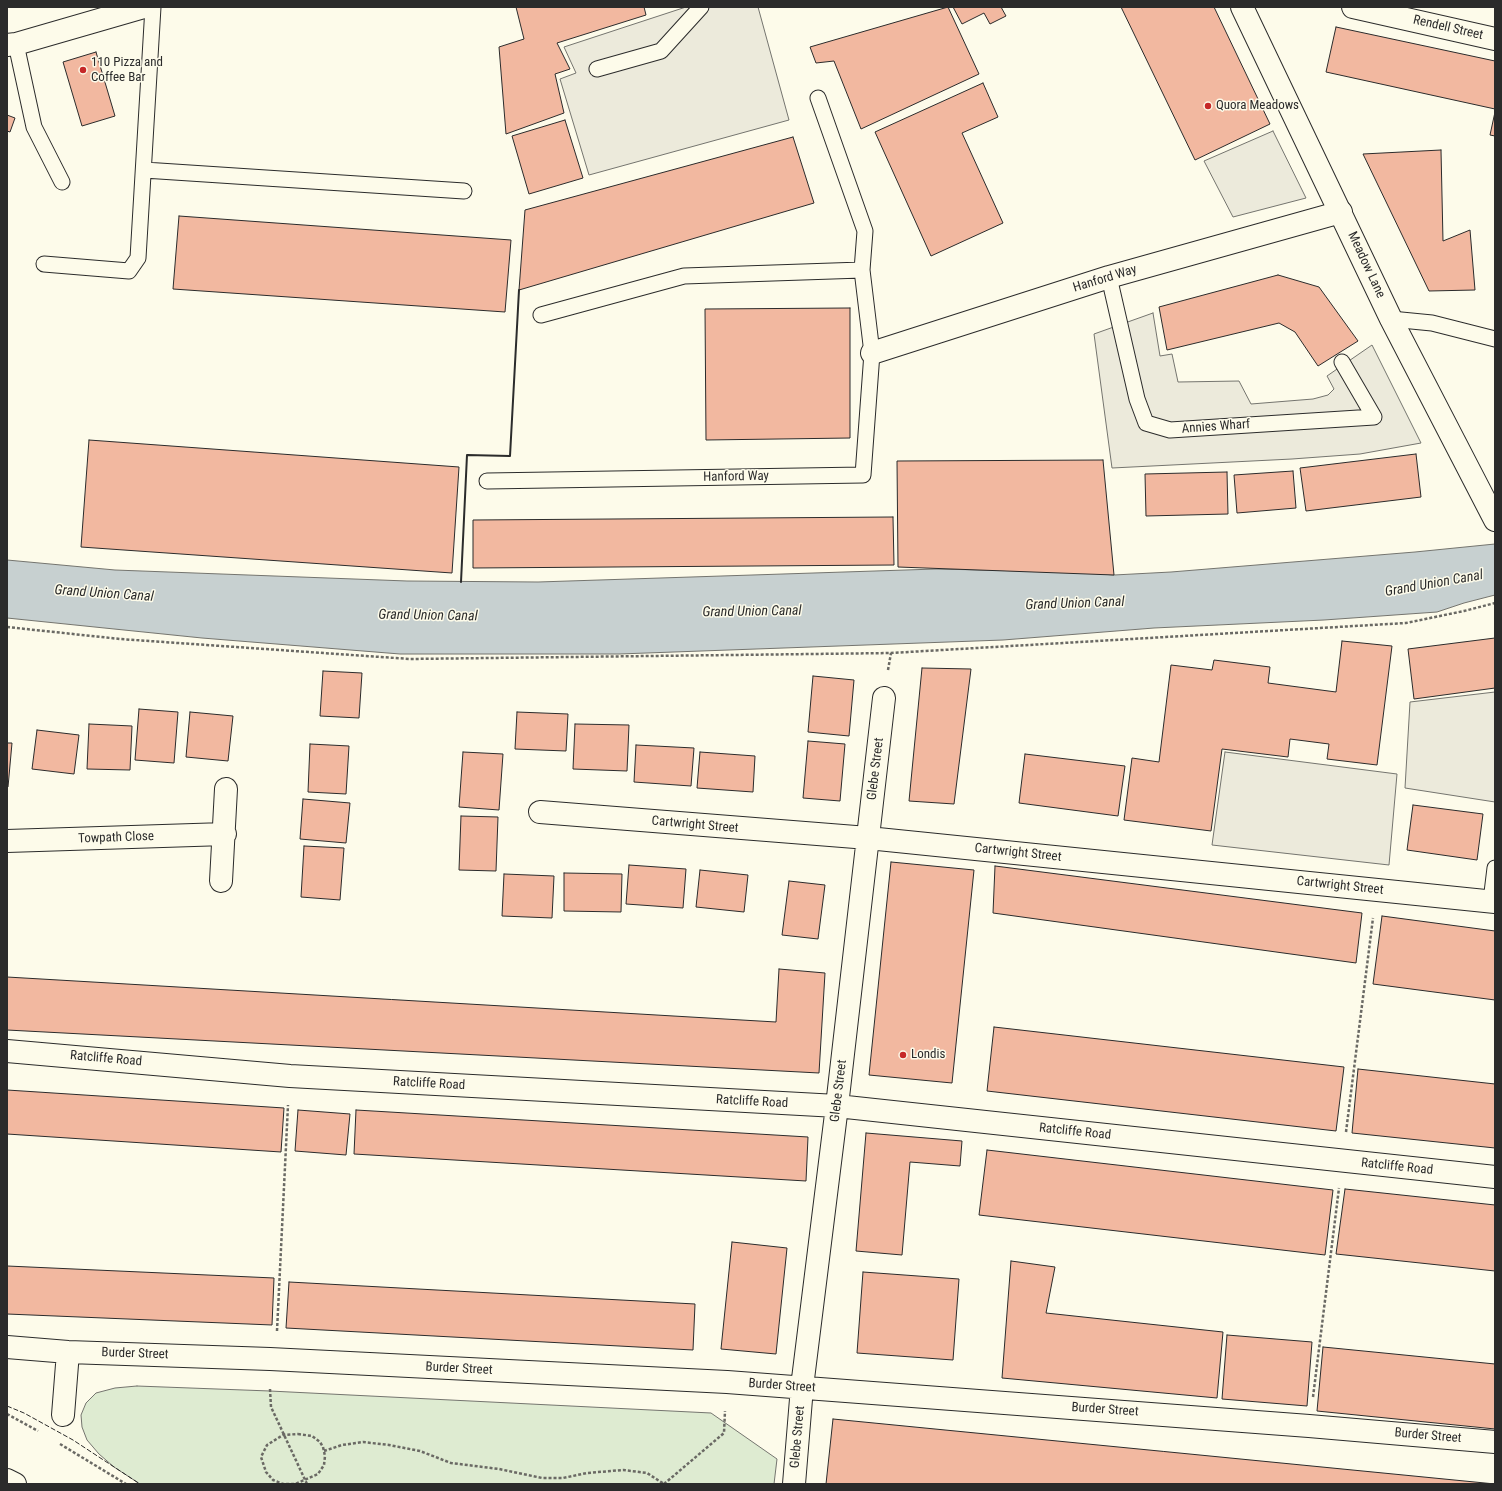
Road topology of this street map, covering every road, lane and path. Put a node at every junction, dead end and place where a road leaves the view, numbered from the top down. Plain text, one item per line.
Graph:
1 (144, 7) edge
2 (153, 7) edge
3 (700, 7) edge
4 (1242, 7) edge
5 (1353, 7) edge
6 (1495, 39) edge
7 (12, 45) edge
8 (597, 69) dead end
9 (818, 98) dead end
10 (144, 170) junction
11 (62, 182) dead end
12 (464, 191) dead end
13 (1341, 212) junction
14 (44, 264) dead end
15 (862, 270) junction
16 (1109, 277) junction
17 (541, 315) dead end
18 (1391, 319) junction
19 (1495, 339) edge
20 (872, 353) junction
21 (1342, 362) dead end
22 (487, 481) dead end
23 (1495, 520) edge
24 (1495, 602) edge
25 (7, 627) edge
26 (884, 698) dead end
27 (226, 788) dead end
28 (540, 812) dead end
29 (225, 834) junction
30 (868, 838) junction
31 (7, 841) edge
32 (1495, 868) edge
33 (221, 881) dead end
34 (1493, 902) edge
35 (7, 1051) edge
36 (290, 1076) junction
37 (837, 1106) junction
38 (1495, 1177) edge
39 (7, 1347) edge
40 (68, 1352) junction
41 (274, 1360) junction
42 (727, 1382) junction
43 (802, 1387) junction
44 (7, 1414) edge
45 (63, 1415) dead end
46 (41, 1433) dead end
47 (283, 1435) junction
48 (55, 1441) dead end
49 (1495, 1442) edge
50 (324, 1451) junction
51 (7, 1480) edge
52 (305, 1480) junction
53 (15, 1484) edge
54 (126, 1484) edge
55 (306, 1484) edge
56 (664, 1484) edge
57 (794, 1484) edge

1 - 7 street
2 - 10 lane
3 - 8 lane
4 - 13 street, Meadow Lane
5 - 6 street, Rendell Street
7 - 11 lane
9 - 15 lane, Hanford Way
10 - 12 lane
10 - 14 lane
13 - 16 street, Hanford Way
13 - 18 street, Meadow Lane
15 - 17 lane
15 - 20 lane, Hanford Way
16 - 20 street, Hanford Way
16 - 21 lane, Annies Wharf
18 - 19 lane
18 - 23 street, Meadow Lane
20 - 22 lane, Hanford Way
24 - 25 path
26 - 30 street, Glebe Street
27 - 29 street
28 - 30 street, Cartwright Street
29 - 31 street, Towpath Close
29 - 33 street
30 - 34 street, Cartwright Street
30 - 37 street, Glebe Street
32 - 34 lane
35 - 36 street, Ratcliffe Road
36 - 37 street, Ratcliffe Road
36 - 41 path
37 - 38 street, Ratcliffe Road
37 - 43 street, Glebe Street
39 - 40 street, Burder Street
40 - 41 street, Burder Street
40 - 45 street
41 - 42 street, Burder Street
41 - 47 path
42 - 43 street, Burder Street
42 - 56 path
43 - 49 street, Burder Street
43 - 57 street, Glebe Street
44 - 46 path
47 - 50 path
47 - 52 path
47 - 52 path
48 - 54 path
50 - 52 path
50 - 56 path
51 - 53 street
52 - 55 path

